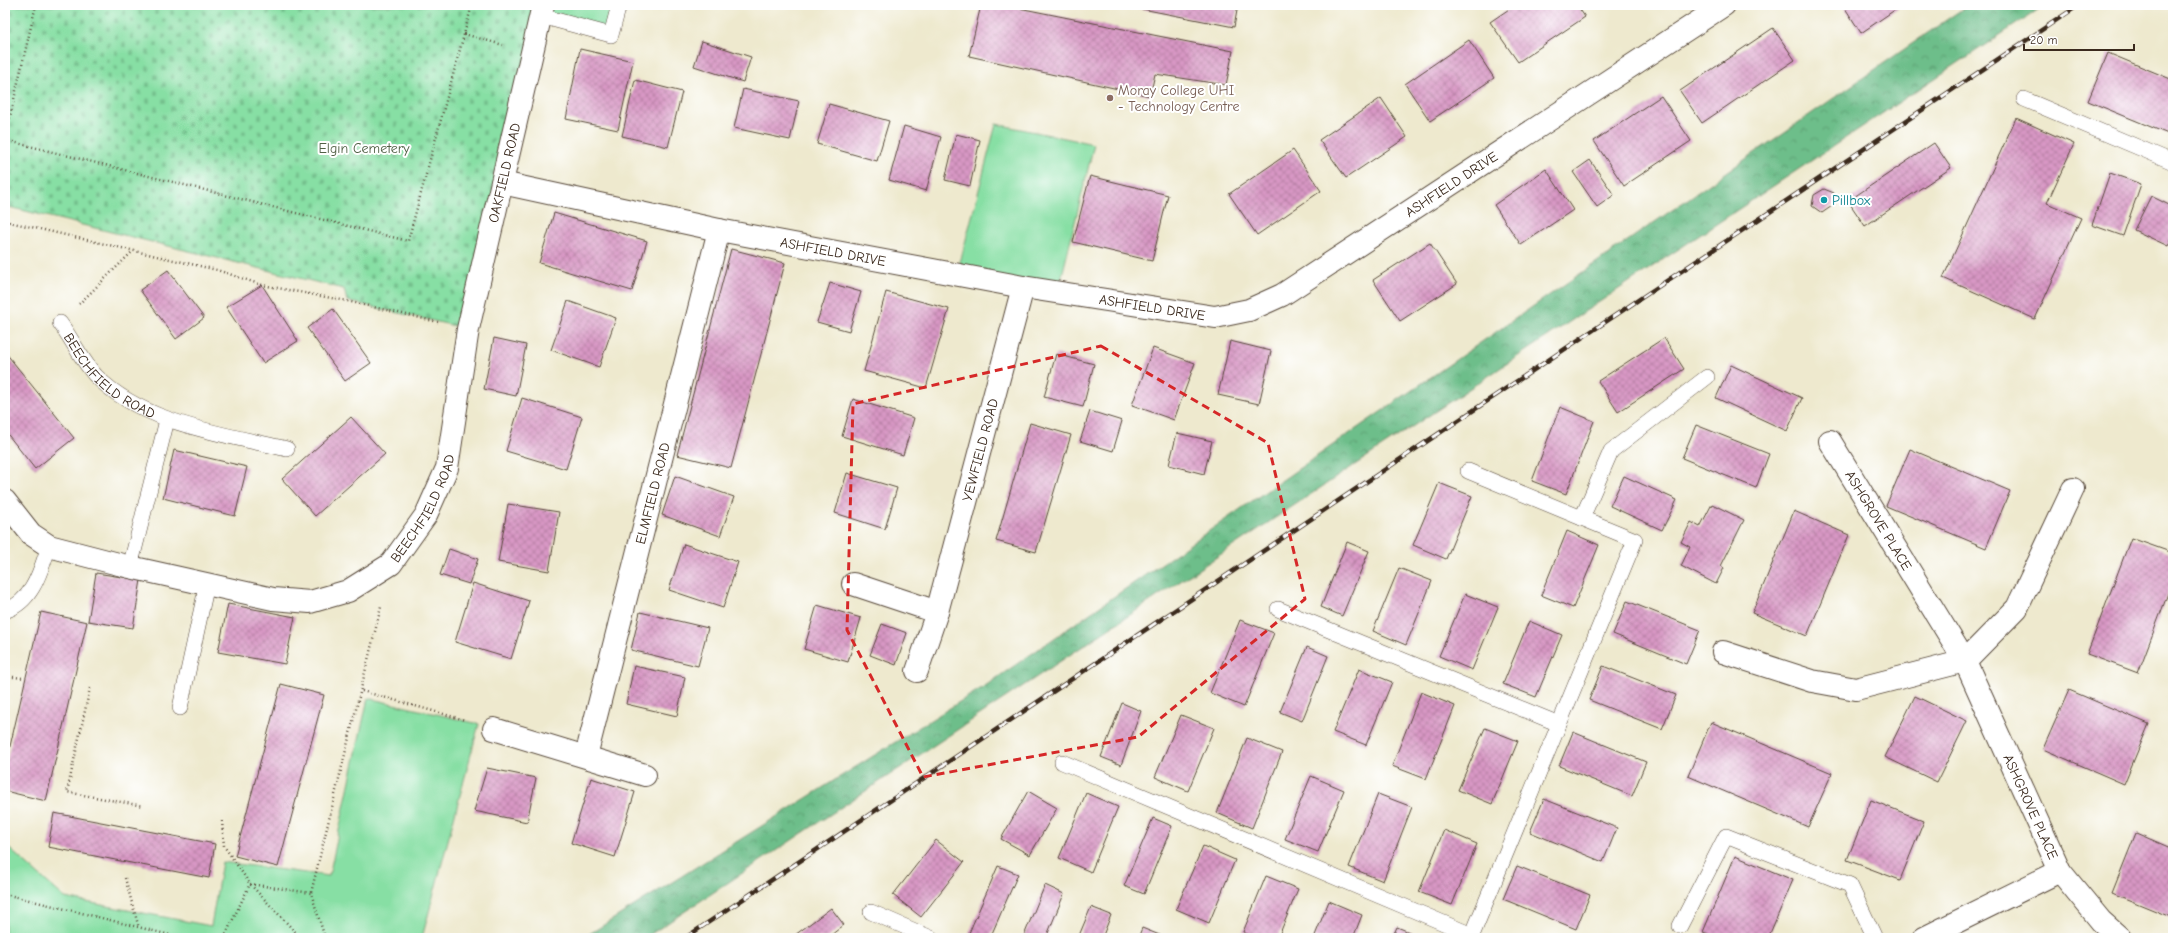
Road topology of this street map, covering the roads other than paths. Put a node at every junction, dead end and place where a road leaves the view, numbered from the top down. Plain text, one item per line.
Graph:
1 (619, 5) edge
2 (1724, 5) edge
3 (542, 10) edge
4 (2024, 99) dead end
5 (2173, 162) edge
6 (502, 183) junction
7 (719, 230) junction
8 (1023, 287) junction
9 (60, 322) road end
10 (468, 329) joint
11 (1708, 377) dead end
12 (167, 420) junction
13 (1830, 441) dead end
14 (287, 449) dead end
15 (1468, 471) dead end
16 (2072, 490) dead end
17 (5, 501) edge
18 (1582, 518) junction
19 (50, 546) junction
20 (130, 567) junction
21 (207, 584) junction
22 (853, 584) dead end
23 (1278, 609) dead end
24 (5, 611) edge
25 (937, 612) junction
26 (1723, 652) dead end
27 (1965, 661) junction
28 (917, 671) dead end
29 (180, 708) dead end
30 (1559, 724) junction
31 (494, 729) road end
32 (586, 756) junction
33 (1062, 762) dead end
34 (645, 775) dead end
35 (2060, 871) junction
36 (871, 912) dead end
37 (1680, 926) dead end
38 (1471, 937) edge
39 (931, 938) edge
40 (1875, 938) edge
41 (1924, 938) edge
42 (2120, 938) edge

1 - 3 lane, OAKFIELD ROAD
2 - 8 street, ASHFIELD DRIVE
3 - 6 street, OAKFIELD ROAD
4 - 5 lane
6 - 7 street, ASHFIELD DRIVE
6 - 10 street, OAKFIELD ROAD
7 - 8 street, ASHFIELD DRIVE
7 - 32 street, ELMFIELD ROAD
8 - 25 street, YEWFIELD ROAD
9 - 12 lane, BEECHFIELD ROAD
10 - 21 street, BEECHFIELD ROAD
11 - 18 lane
12 - 14 lane, BEECHFIELD ROAD
12 - 20 lane, BEECHFIELD ROAD
13 - 27 street, ASHGROVE PLACE
15 - 18 lane
16 - 27 street
17 - 19 street, BEECHFIELD ROAD
18 - 30 lane
19 - 20 street, BEECHFIELD ROAD
19 - 24 lane
20 - 21 street, BEECHFIELD ROAD
21 - 29 lane
22 - 25 street
23 - 30 lane
25 - 28 street, YEWFIELD ROAD
26 - 27 street
27 - 35 street, ASHGROVE PLACE
30 - 38 lane
31 - 32 street
32 - 34 street
33 - 38 lane
35 - 41 street
35 - 42 street, ASHGROVE PLACE
36 - 39 lane
37 - 40 lane

